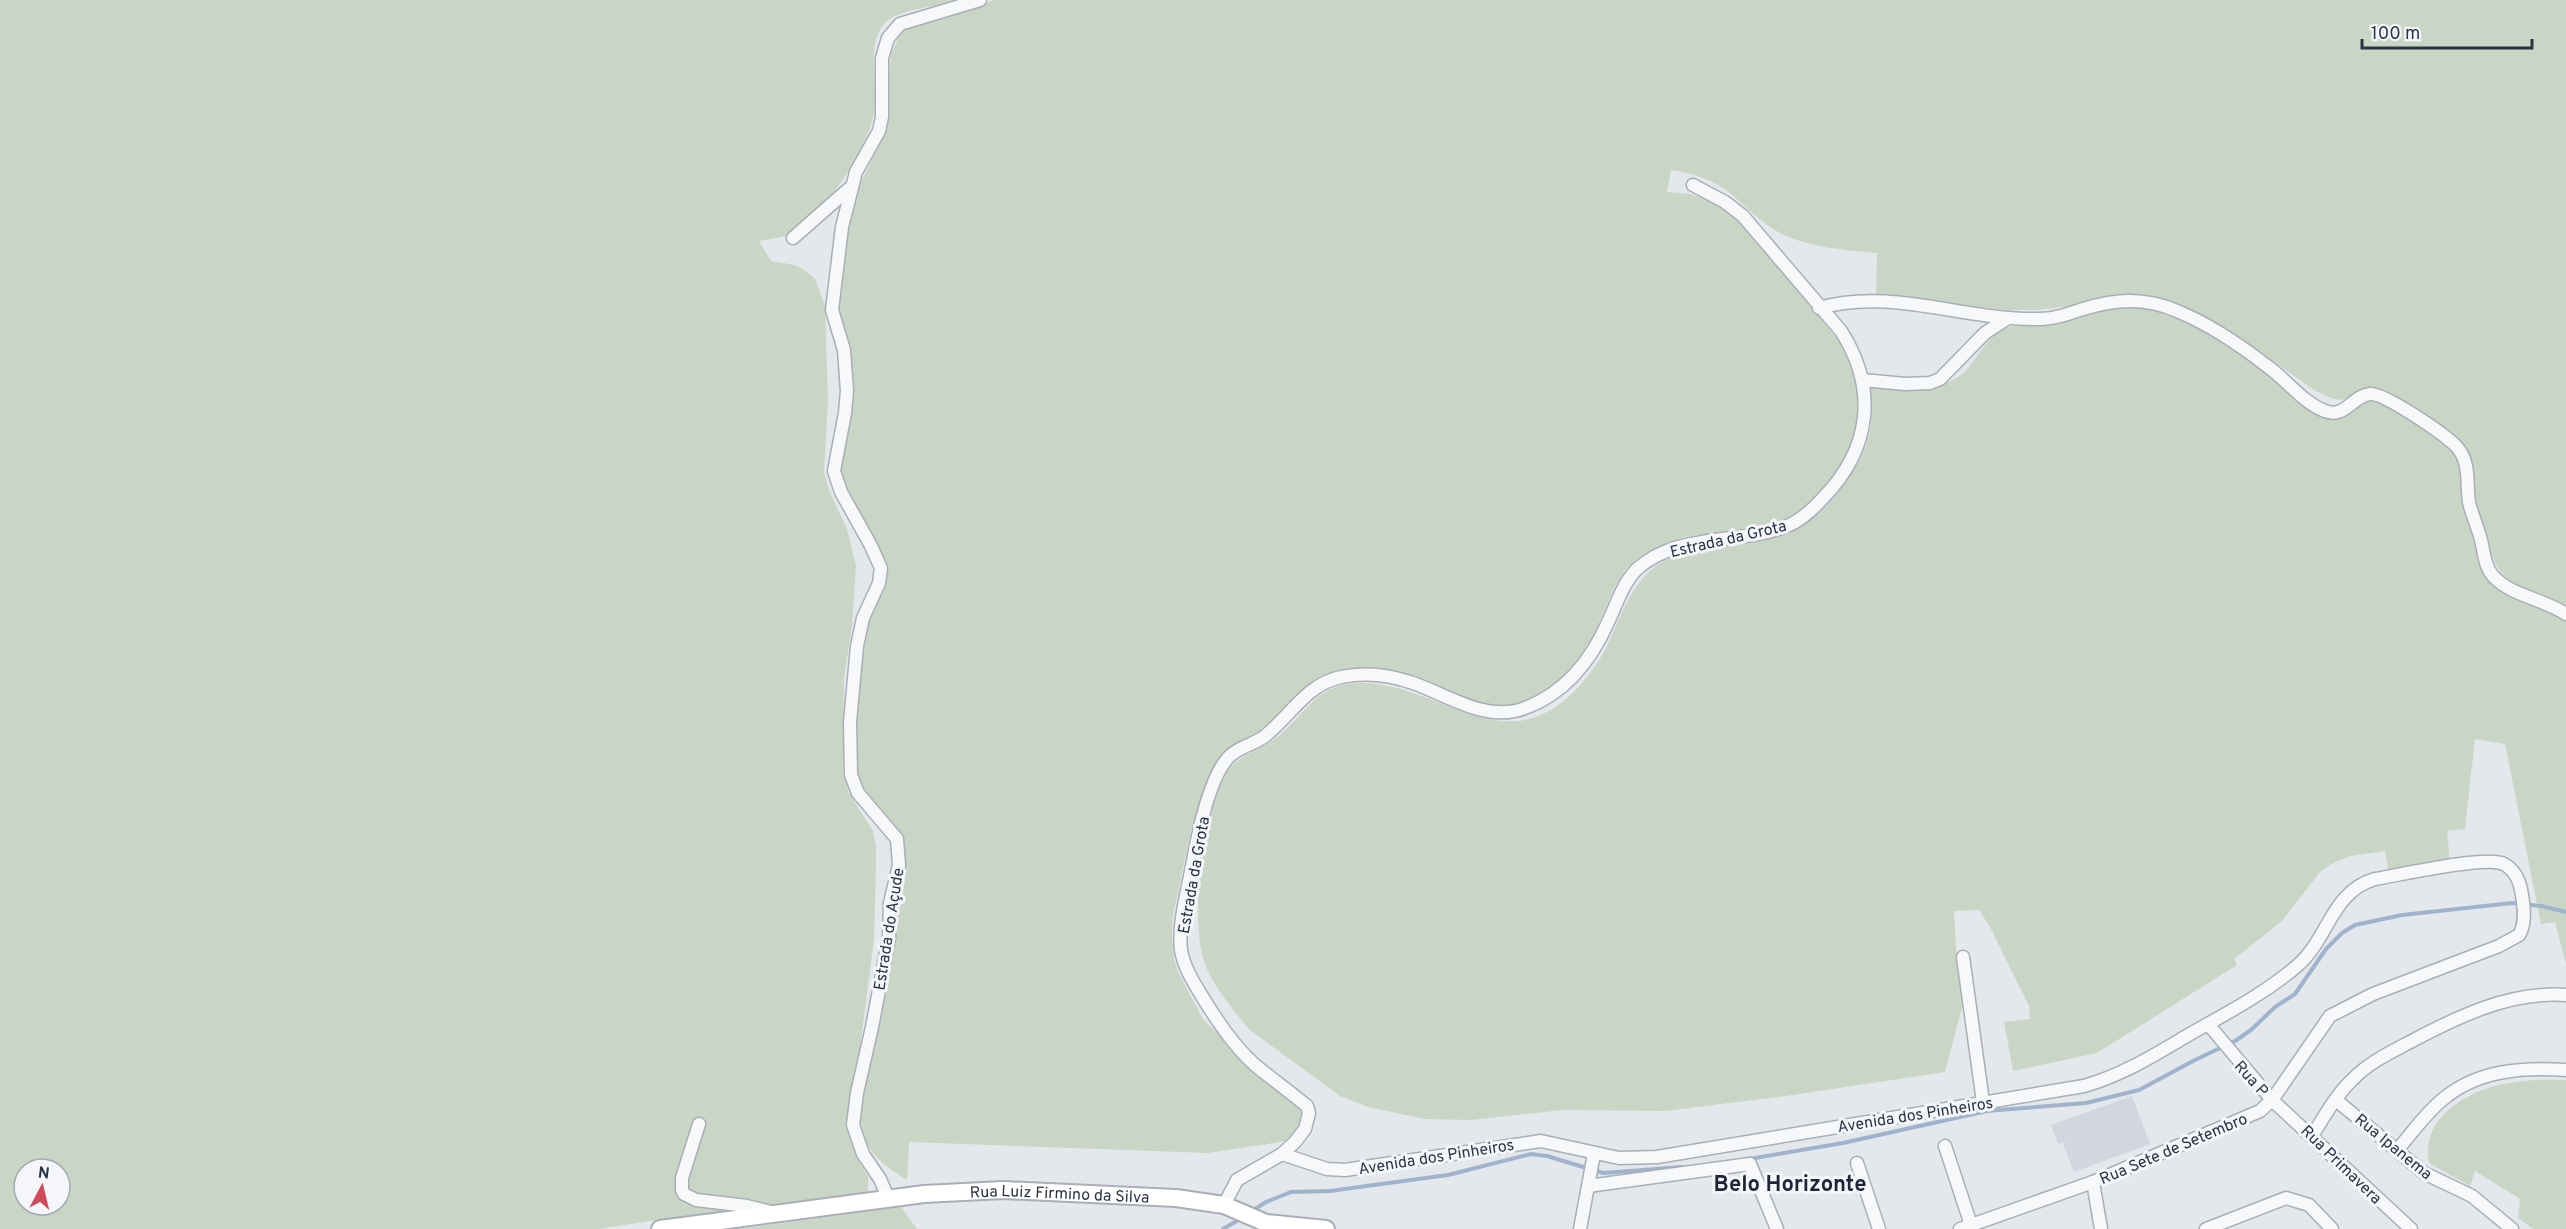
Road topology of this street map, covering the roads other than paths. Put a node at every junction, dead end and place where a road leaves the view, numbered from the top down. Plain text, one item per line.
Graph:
1 (980, 0) edge
2 (1693, 185) dead end
3 (851, 188) junction
4 (794, 238) dead end
5 (1819, 308) junction
6 (2008, 318) junction
7 (1863, 380) junction
8 (2566, 614) edge
9 (2523, 911) joint
10 (1963, 957) dead end
11 (2566, 995) edge
12 (2208, 1024) junction
13 (2566, 1070) edge
14 (2272, 1100) junction
15 (2336, 1100) junction
16 (1983, 1102) junction
17 (699, 1124) dead end
18 (2312, 1136) junction
19 (1945, 1146) dead end
20 (2398, 1149) junction
21 (1282, 1154) junction
22 (1594, 1157) junction
23 (1857, 1162) dead end
24 (1589, 1181) junction
25 (2093, 1182) junction
26 (888, 1200) junction
27 (1227, 1206) junction
28 (775, 1213) junction
29 (1265, 1224) edge
30 (1965, 1227) edge
31 (2330, 1228) edge
32 (660, 1229) edge
33 (1326, 1229) edge
34 (1580, 1229) edge
35 (1777, 1229) edge
36 (1879, 1229) edge
37 (2101, 1229) edge
38 (2206, 1229) edge
39 (2411, 1229) edge
40 (2512, 1229) edge

1 - 3 street, Estrada do Açude
2 - 5 street, Estrada da Grota
3 - 4 street
3 - 26 street, Estrada do Açude
5 - 6 street
5 - 7 street, Estrada da Grota
6 - 7 street
6 - 8 street
7 - 21 street, Estrada da Grota
9 - 12 street, Avenida dos Pinheiros
9 - 14 street, Rua Sete de Setembro
10 - 16 street
11 - 15 street
12 - 14 street, Rua P
12 - 16 street, Avenida dos Pinheiros
13 - 20 street
14 - 18 street, Rua Primavera
14 - 25 street, Rua Sete de Setembro
15 - 18 street
15 - 20 street, Rua Ipanema
16 - 22 street, Avenida dos Pinheiros
17 - 28 street
18 - 39 street, Rua Primavera
19 - 30 street
20 - 40 street, Rua Ipanema
21 - 22 street, Avenida dos Pinheiros
21 - 27 street
22 - 24 street
23 - 36 street
24 - 34 street
24 - 35 street
25 - 30 street, Rua Sete de Setembro
25 - 37 street
26 - 27 street, Rua Luiz Firmino da Silva
26 - 28 street, Rua Luiz Firmino da Silva
27 - 29 street, Rua Luiz Firmino da Silva
28 - 32 street, Rua Luiz Firmino da Silva
29 - 33 street, Rua Luiz Firmino da Silva
31 - 38 street

